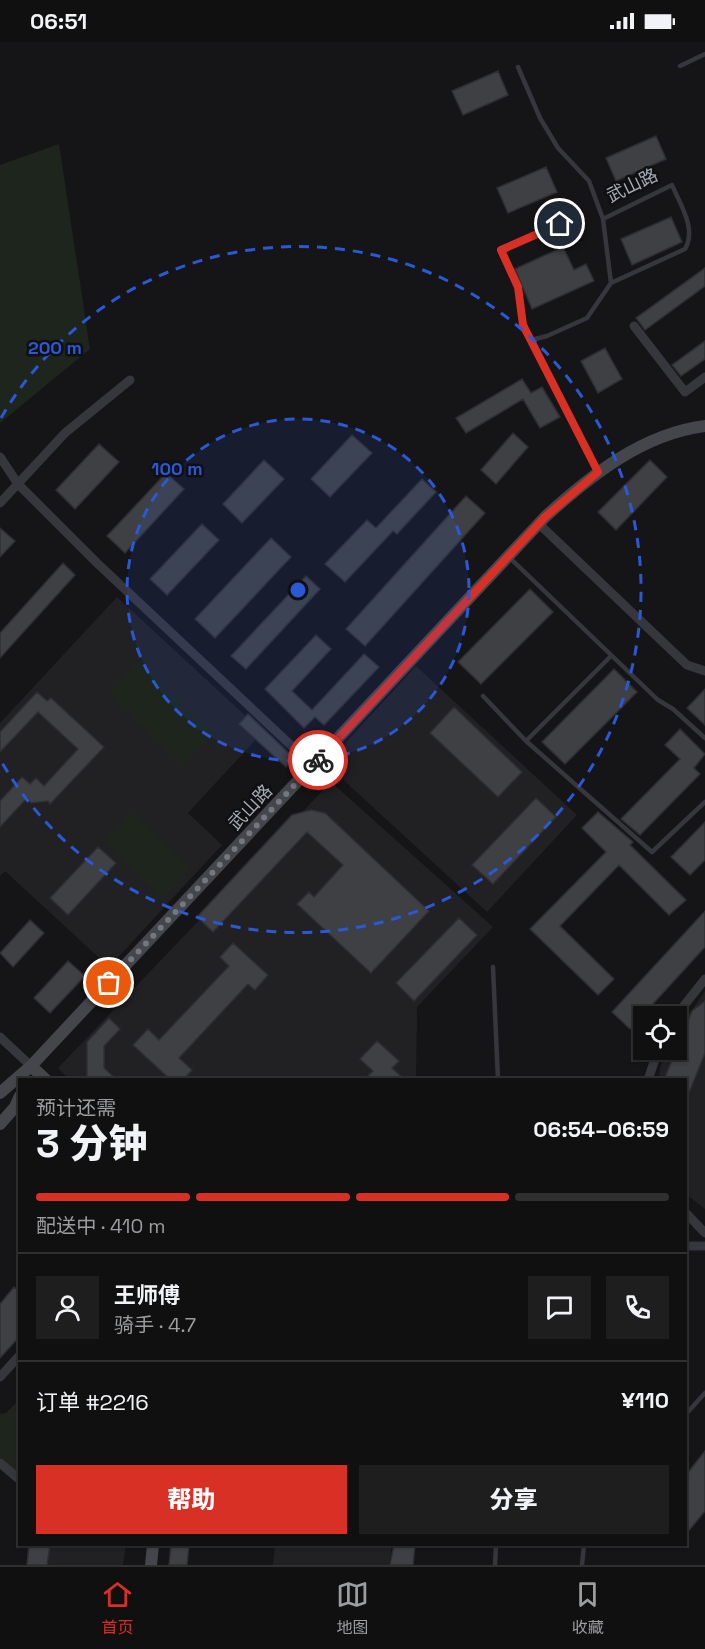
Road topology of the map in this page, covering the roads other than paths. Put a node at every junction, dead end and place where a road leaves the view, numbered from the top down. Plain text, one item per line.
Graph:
1 (705, 54) edge
2 (680, 66) dead end
3 (518, 68) dead end
4 (603, 219) junction
5 (560, 224) dead end
6 (611, 283) junction
7 (634, 326) dead end
8 (531, 340) junction
9 (705, 377) edge
10 (130, 380) dead end
11 (705, 426) edge
12 (0, 457) edge
13 (598, 472) junction
14 (18, 484) junction
15 (0, 503) edge
16 (539, 524) junction
17 (508, 557) junction
18 (611, 656) junction
19 (705, 671) edge
20 (483, 696) dead end
21 (705, 738) edge
22 (526, 741) junction
23 (313, 766) junction
24 (705, 802) edge
25 (493, 967) dead end
26 (705, 979) edge
27 (684, 1006) edge
28 (0, 1037) edge
29 (655, 1060) edge
30 (31, 1066) junction
31 (27, 1078) edge
32 (44, 1078) edge
33 (498, 1078) edge
34 (649, 1078) edge
35 (0, 1093) edge
36 (18, 1100) edge
37 (0, 1124) edge
38 (687, 1214) edge
39 (705, 1233) edge
40 (687, 1246) edge
41 (705, 1246) edge
42 (18, 1357) edge
43 (0, 1377) edge
44 (705, 1393) edge
45 (687, 1413) edge
46 (0, 1463) edge
47 (18, 1478) edge
48 (153, 1546) edge
49 (496, 1546) edge
50 (584, 1546) edge
51 (151, 1565) edge
52 (495, 1565) edge
53 (582, 1565) edge

1 - 2 lane
3 - 4 lane, 武山路
4 - 6 lane, 武山路
4 - 6 lane, 武山路
5 - 8 lane
6 - 8 lane, 武山路
7 - 9 street
8 - 13 lane
10 - 14 street
11 - 13 main road, 武山路
12 - 14 street
13 - 16 main road, 武山路
14 - 15 street
14 - 23 street
16 - 17 main road, 武山路
16 - 19 street
17 - 18 lane
17 - 23 main road, 武山路
18 - 21 lane
18 - 22 lane
20 - 22 lane
22 - 24 lane
23 - 30 main road, 武山路
25 - 33 lane
26 - 27 street
28 - 30 street
29 - 34 street
30 - 31 main road
30 - 32 main road
30 - 35 main road, 武山路
36 - 37 main road
38 - 39 street
40 - 41 street
42 - 43 street
44 - 45 lane
46 - 47 street
48 - 51 main road
49 - 52 lane
50 - 53 lane

